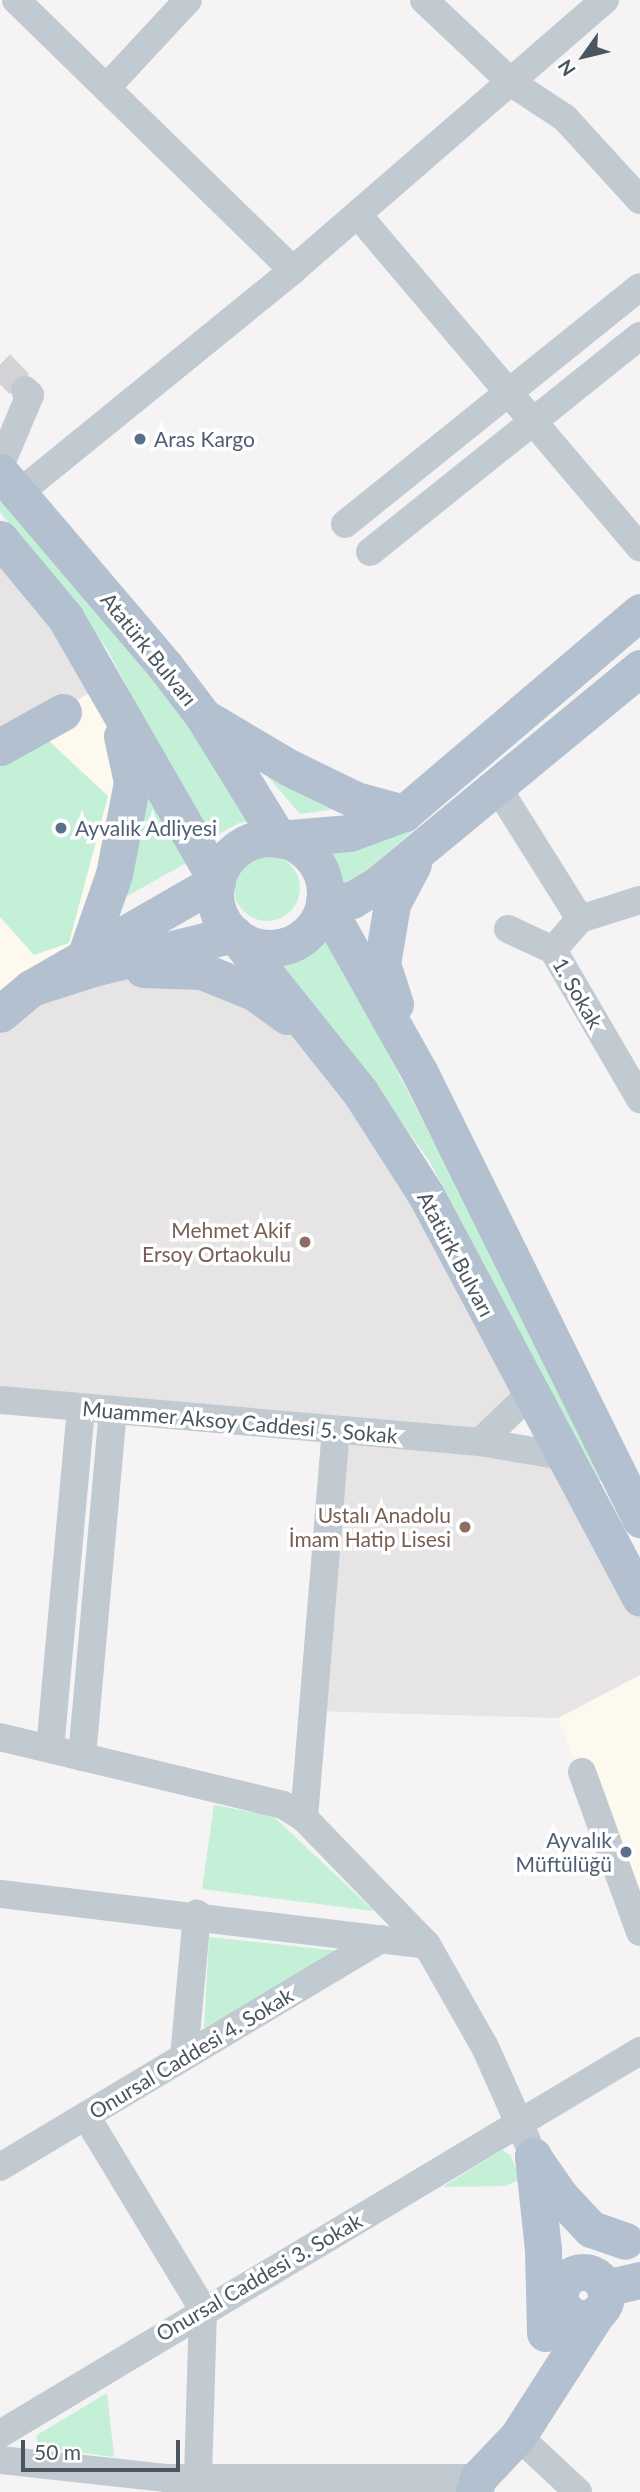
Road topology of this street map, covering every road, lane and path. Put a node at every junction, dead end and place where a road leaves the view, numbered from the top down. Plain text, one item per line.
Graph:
1 (16, 0) edge
2 (188, 0) edge
3 (424, 0) edge
4 (605, 0) edge
5 (512, 83) junction
6 (109, 85) junction
7 (640, 200) edge
8 (358, 215) junction
9 (293, 270) junction
10 (640, 287) edge
11 (640, 336) edge
12 (25, 390) dead end
13 (511, 393) junction
14 (535, 423) junction
15 (6, 477) edge
16 (345, 524) dead end
17 (0, 539) edge
18 (640, 547) edge
19 (370, 552) dead end
20 (640, 612) edge
21 (640, 668) edge
22 (116, 708) junction
23 (63, 712) dead end
24 (203, 716) junction
25 (0, 747) edge
26 (496, 785) junction
27 (404, 813) junction
28 (459, 816) junction
29 (279, 839) junction
30 (217, 881) junction
31 (640, 900) edge
32 (324, 902) junction
33 (580, 919) junction
34 (508, 929) dead end
35 (234, 934) junction
36 (553, 950) junction
37 (89, 963) junction
38 (0, 1014) edge
39 (320, 1039) junction
40 (419, 1071) junction
41 (640, 1099) edge
42 (530, 1394) junction
43 (0, 1400) edge
44 (81, 1409) junction
45 (113, 1412) junction
46 (336, 1431) junction
47 (480, 1442) junction
48 (563, 1456) junction
49 (640, 1519) edge
50 (640, 1598) edge
51 (0, 1737) edge
52 (50, 1749) junction
53 (82, 1757) junction
54 (582, 1772) dead end
55 (304, 1818) junction
56 (0, 1894) edge
57 (197, 1914) junction
58 (640, 1932) edge
59 (381, 1939) junction
60 (427, 1945) junction
61 (640, 2051) edge
62 (184, 2057) junction
63 (86, 2116) junction
64 (526, 2140) junction
65 (0, 2168) edge
66 (633, 2242) edge
67 (596, 2290) edge
68 (203, 2309) junction
69 (545, 2333) junction
70 (518, 2436) junction
71 (0, 2454) edge
72 (198, 2478) junction
73 (168, 2485) edge
74 (476, 2485) edge
75 (578, 2492) edge

1 - 6 street
2 - 6 street
3 - 5 street
4 - 5 street
5 - 7 street
5 - 8 street
6 - 9 street
8 - 9 street
8 - 13 street
9 - 15 street
10 - 13 street
11 - 14 street
12 - 15 street
13 - 14 street
13 - 16 street
14 - 18 street
14 - 19 street
15 - 24 main road, Atatürk Bulvarı
17 - 22 main road, Atatürk Bulvarı
20 - 27 main road
21 - 26 main road
22 - 30 main road, Atatürk Bulvarı
22 - 37 main road
23 - 25 main road
24 - 27 main road
24 - 29 main road, Atatürk Bulvarı
26 - 28 main road
26 - 33 street
27 - 29 main road
28 - 32 main road
28 - 40 main road
29 - 30 main road
29 - 32 main road, Atatürk Bulvarı
30 - 35 main road, Atatürk Bulvarı
30 - 37 main road
31 - 33 street
32 - 35 main road
32 - 40 main road, Atatürk Bulvarı
33 - 36 street, 1. Sokak
34 - 36 street
35 - 37 main road
35 - 39 main road, Atatürk Bulvarı
36 - 41 street, 1. Sokak
37 - 38 main road
37 - 39 main road
39 - 42 main road, Atatürk Bulvarı
40 - 49 main road, Atatürk Bulvarı
42 - 47 street
42 - 48 main road, Atatürk Bulvarı
43 - 44 street, Muammer Aksoy Caddesi 5. Sokak
44 - 45 street, Muammer Aksoy Caddesi 5. Sokak
44 - 52 street
45 - 46 street, Muammer Aksoy Caddesi 5. Sokak
45 - 53 street
46 - 47 street, Muammer Aksoy Caddesi 5. Sokak
46 - 55 street
47 - 48 street, Muammer Aksoy Caddesi 5. Sokak
48 - 50 main road, Atatürk Bulvarı
51 - 52 street
52 - 53 street
53 - 55 street
54 - 58 street
55 - 60 street
56 - 57 street
57 - 59 street
57 - 62 street
59 - 60 street
59 - 62 street, Onursal Caddesi 4. Sokak
60 - 64 street
61 - 64 street, Onursal Caddesi 3. Sokak
62 - 63 street, Onursal Caddesi 4. Sokak
63 - 65 street, Onursal Caddesi 4. Sokak
63 - 68 street
64 - 66 main road
64 - 68 street, Onursal Caddesi 3. Sokak
64 - 69 main road
66 - 67 main road
67 - 69 main road
67 - 70 main road
68 - 71 street, Onursal Caddesi 3. Sokak
68 - 72 street
69 - 70 main road
70 - 74 main road
70 - 75 street
71 - 73 street
72 - 73 street
72 - 74 street

